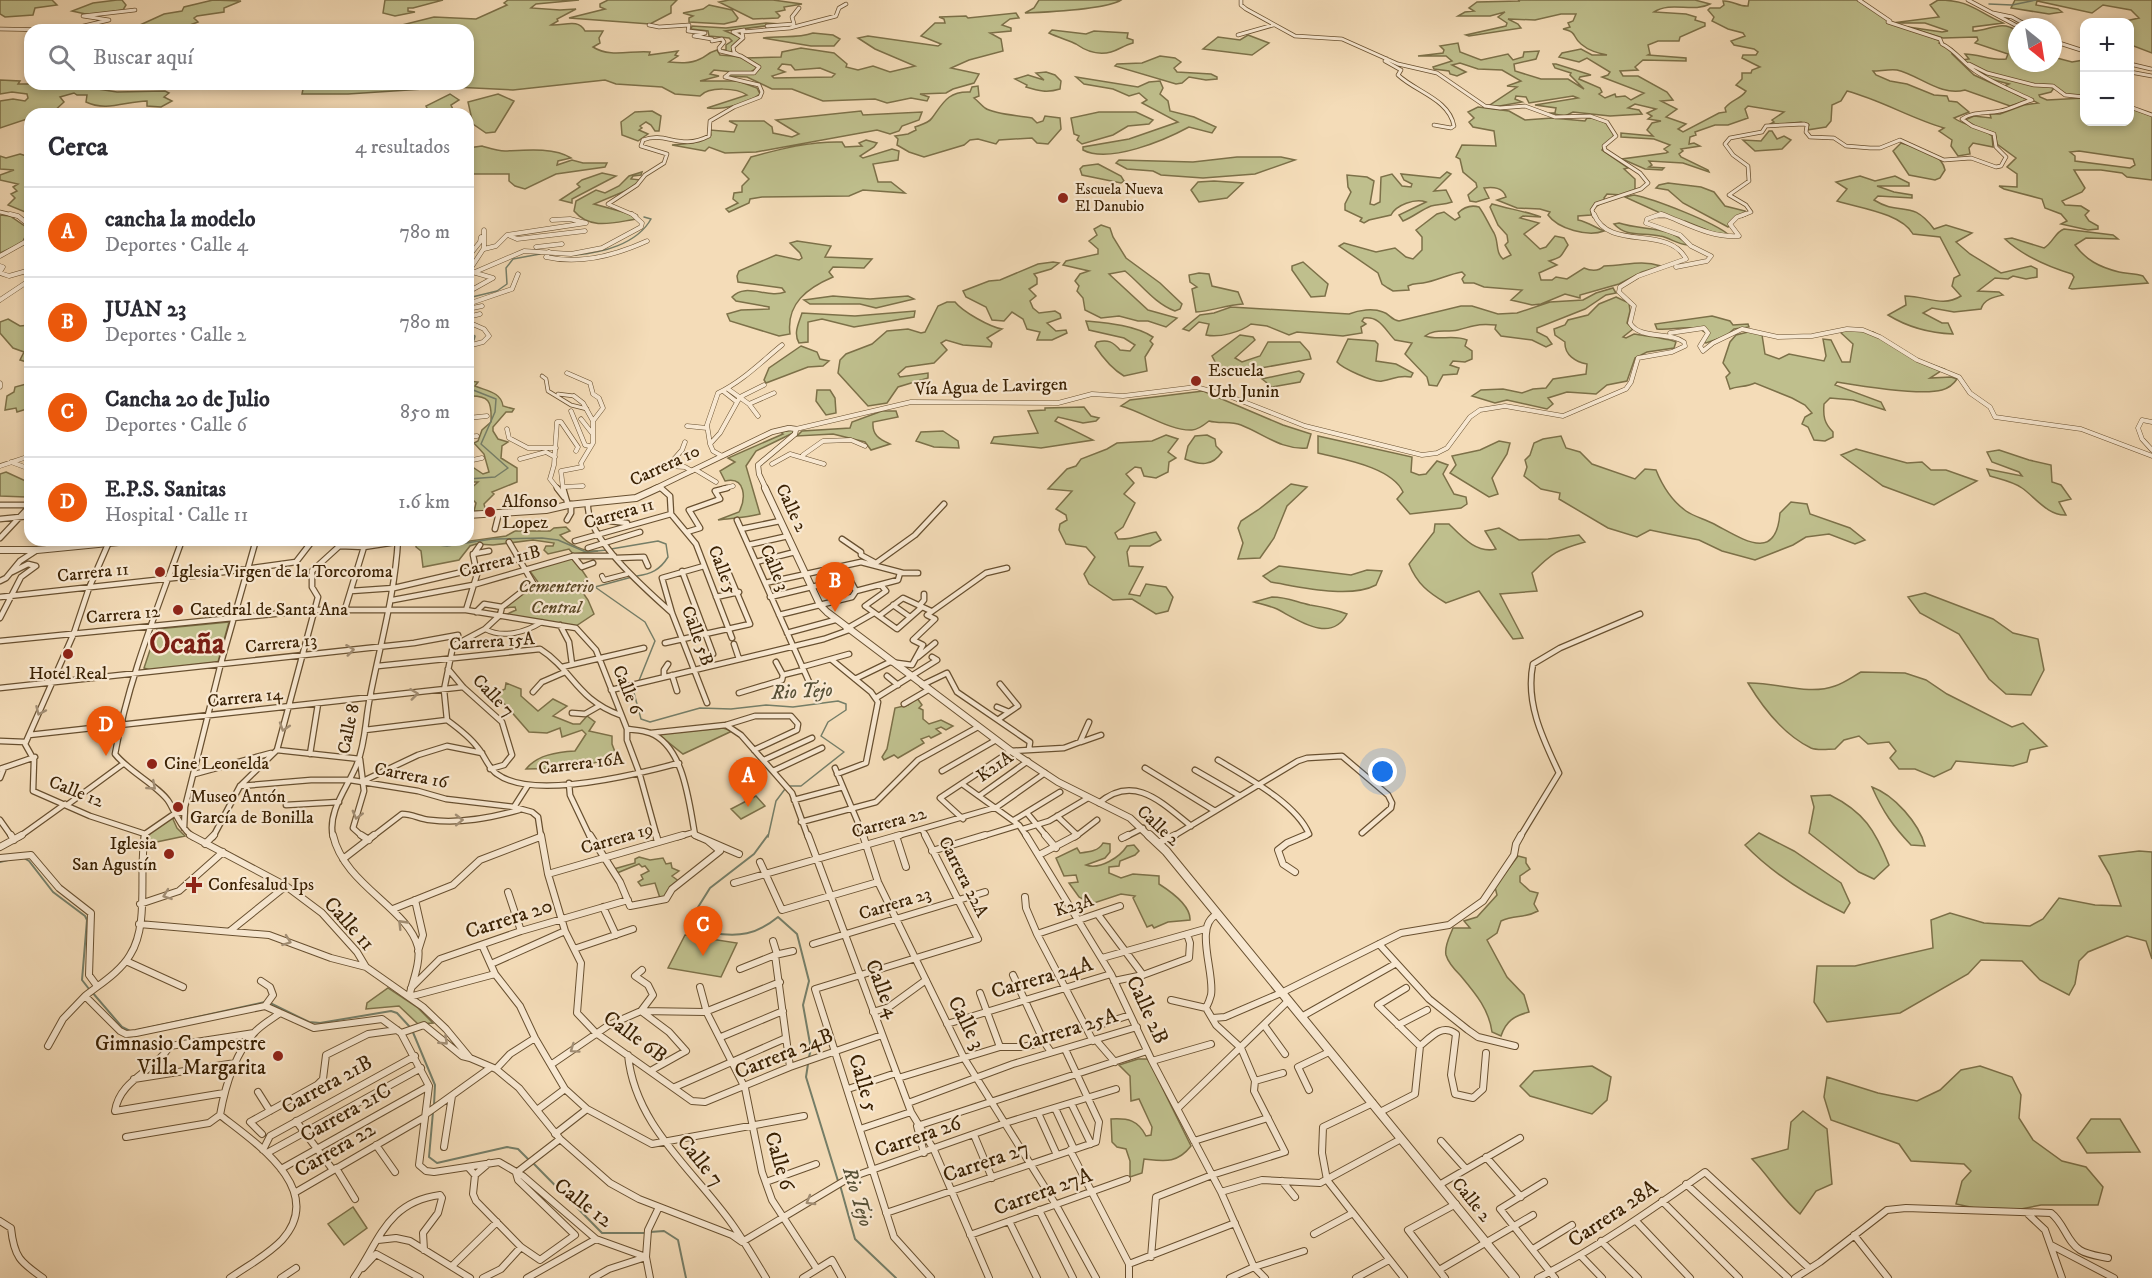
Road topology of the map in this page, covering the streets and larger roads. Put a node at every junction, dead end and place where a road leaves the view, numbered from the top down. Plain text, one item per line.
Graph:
1 (1240, 0) edge
2 (1859, 0) edge
3 (1968, 0) edge
4 (846, 4) dead end
5 (799, 8) dead end
6 (135, 10) dead end
7 (1992, 13) junction
8 (2012, 18) edge
9 (2008, 21) edge
10 (92, 24) edge
11 (649, 24) dead end
12 (1273, 25) junction
13 (0, 29) edge
14 (19, 30) junction
15 (24, 30) edge
16 (24, 30) edge
17 (1238, 35) dead end
18 (743, 38) junction
19 (2062, 44) edge
20 (2080, 49) edge
21 (741, 56) junction
22 (1387, 59) junction
23 (1966, 63) junction
24 (2134, 65) edge
25 (2151, 69) edge
26 (2134, 73) edge
27 (2152, 76) edge
28 (2080, 96) edge
29 (2134, 108) edge
30 (2152, 115) edge
31 (1434, 124) dead end
32 (0, 212) edge
33 (552, 220) dead end
34 (24, 221) edge
35 (484, 230) dead end
36 (585, 231) dead end
37 (507, 235) junction
38 (545, 236) junction
39 (647, 240) dead end
40 (24, 243) edge
41 (483, 243) junction
42 (562, 244) dead end
43 (536, 247) junction
44 (530, 250) junction
45 (474, 251) edge
46 (549, 252) junction
47 (0, 256) edge
48 (474, 259) edge
49 (0, 266) edge
50 (1667, 267) junction
51 (0, 272) edge
52 (24, 272) edge
53 (474, 272) joint
54 (518, 274) dead end
55 (24, 284) edge
56 (474, 288) edge
57 (0, 300) edge
58 (474, 302) edge
59 (482, 306) dead end
60 (474, 308) edge
61 (480, 314) dead end
62 (474, 316) edge
63 (474, 325) edge
64 (1650, 333) junction
65 (474, 344) edge
66 (782, 345) dead end
67 (567, 373) dead end
68 (542, 376) dead end
69 (764, 386) dead end
70 (726, 390) junction
71 (774, 393) dead end
72 (557, 394) junction
73 (574, 396) joint
74 (740, 397) junction
75 (737, 402) junction
76 (748, 404) junction
77 (588, 409) junction
78 (571, 411) dead end
79 (487, 416) dead end
80 (758, 416) dead end
81 (474, 417) edge
82 (581, 419) dead end
83 (593, 421) junction
84 (2152, 422) edge
85 (687, 426) dead end
86 (707, 428) junction
87 (507, 429) dead end
88 (796, 429) junction
89 (592, 431) junction
90 (474, 436) edge
91 (477, 436) dead end
92 (685, 442) dead end
93 (711, 444) junction
94 (589, 446) junction
95 (865, 446) dead end
96 (556, 448) junction
97 (776, 449) junction
98 (2152, 450) edge
99 (576, 451) dead end
100 (722, 456) junction
101 (804, 456) junction
102 (2152, 456) edge
103 (555, 457) junction
104 (24, 458) edge
105 (482, 458) dead end
106 (520, 459) dead end
107 (474, 460) edge
108 (11, 462) junction
109 (772, 464) dead end
110 (824, 464) dead end
111 (0, 466) edge
112 (24, 467) edge
113 (694, 471) junction
114 (716, 482) dead end
115 (583, 486) dead end
116 (733, 486) dead end
117 (563, 487) junction
118 (660, 487) junction
119 (564, 497) junction
120 (588, 503) junction
121 (569, 504) junction
122 (944, 504) dead end
123 (0, 505) edge
124 (24, 506) edge
125 (24, 513) edge
126 (499, 513) junction
127 (671, 514) junction
128 (474, 515) edge
129 (24, 518) edge
130 (0, 519) edge
131 (19, 519) junction
132 (591, 519) junction
133 (567, 520) dead end
134 (737, 520) dead end
135 (780, 521) junction
136 (631, 524) junction
137 (495, 529) dead end
138 (741, 529) junction
139 (640, 532) dead end
140 (687, 532) junction
141 (600, 533) junction
142 (788, 536) junction
143 (0, 538) edge
144 (842, 539) dead end
145 (575, 541) dead end
146 (509, 542) dead end
147 (66, 546) edge
148 (108, 546) edge
149 (180, 546) edge
150 (254, 546) edge
151 (308, 546) edge
152 (340, 546) joint
153 (374, 546) edge
154 (398, 546) edge
155 (480, 546) dead end
156 (748, 546) junction
157 (48, 548) joint
158 (364, 548) junction
159 (588, 548) dead end
160 (0, 550) edge
161 (37, 550) junction
162 (489, 551) dead end
163 (611, 551) junction
164 (795, 552) junction
165 (473, 554) junction
166 (573, 555) junction
167 (518, 559) junction
168 (756, 562) junction
169 (593, 563) dead end
170 (876, 563) junction
171 (648, 566) dead end
172 (704, 566) junction
173 (1006, 568) dead end
174 (477, 569) junction
175 (247, 570) junction
176 (524, 570) junction
177 (682, 571) junction
178 (12, 573) junction
179 (900, 573) junction
180 (918, 573) dead end
181 (628, 574) junction
182 (729, 574) dead end
183 (805, 574) junction
184 (602, 576) dead end
185 (168, 579) junction
186 (0, 581) edge
187 (765, 583) junction
188 (473, 585) junction
189 (881, 585) junction
190 (812, 587) junction
191 (89, 588) junction
192 (394, 588) junction
193 (351, 591) junction
194 (739, 591) junction
195 (856, 591) junction
196 (924, 594) dead end
197 (11, 596) junction
198 (0, 597) edge
199 (716, 597) junction
200 (770, 597) junction
201 (393, 600) junction
202 (820, 604) junction
203 (893, 605) junction
204 (920, 607) junction
205 (390, 608) junction
206 (502, 608) junction
207 (345, 609) junction
208 (314, 610) junction
209 (466, 610) junction
210 (931, 611) junction
211 (476, 612) junction
212 (672, 613) junction
213 (1640, 614) dead end
214 (500, 615) junction
215 (778, 615) junction
216 (876, 615) junction
217 (910, 616) junction
218 (0, 618) edge
219 (233, 618) junction
220 (835, 620) junction
221 (543, 622) junction
222 (560, 625) junction
223 (153, 626) junction
224 (728, 628) junction
225 (485, 629) junction
226 (847, 629) junction
227 (74, 633) junction
228 (787, 633) junction
229 (705, 634) junction
230 (458, 635) dead end
231 (683, 639) junction
232 (0, 641) edge
233 (665, 643) dead end
234 (935, 643) dead end
235 (381, 646) junction
236 (792, 647) junction
237 (644, 648) dead end
238 (713, 654) dead end
239 (849, 654) dead end
240 (302, 656) junction
241 (918, 657) junction
242 (932, 657) dead end
243 (450, 658) junction
244 (599, 658) junction
245 (739, 659) junction
246 (832, 660) junction
247 (776, 662) dead end
248 (890, 662) junction
249 (220, 663) junction
250 (572, 664) junction
251 (668, 664) dead end
252 (378, 666) junction
253 (448, 669) junction
254 (564, 669) junction
255 (802, 669) junction
256 (695, 670) junction
257 (135, 673) junction
258 (672, 675) junction
259 (783, 675) junction
260 (887, 676) dead end
261 (664, 677) junction
262 (912, 677) junction
263 (855, 679) junction
264 (53, 682) junction
265 (1000, 684) dead end
266 (898, 685) junction
267 (464, 687) junction
268 (0, 688) edge
269 (925, 688) junction
270 (444, 690) junction
271 (611, 690) junction
272 (677, 691) dead end
273 (533, 692) dead end
274 (739, 693) dead end
275 (814, 693) dead end
276 (876, 698) junction
277 (370, 699) junction
278 (707, 703) dead end
279 (318, 704) junction
280 (904, 704) dead end
281 (599, 706) junction
282 (997, 706) dead end
283 (290, 707) junction
284 (1009, 712) junction
285 (572, 714) dead end
286 (210, 715) junction
287 (620, 716) junction
288 (447, 720) junction
289 (999, 720) junction
290 (1089, 722) dead end
291 (726, 725) junction
292 (120, 726) junction
293 (978, 727) junction
294 (627, 729) junction
295 (365, 730) junction
296 (651, 733) junction
297 (29, 735) junction
298 (1101, 735) dead end
299 (812, 738) dead end
300 (996, 740) junction
301 (0, 741) edge
302 (25, 742) junction
303 (1080, 742) junction
304 (822, 748) dead end
305 (1029, 749) junction
306 (754, 750) junction
307 (1011, 750) junction
308 (275, 751) junction
309 (482, 753) junction
310 (310, 754) junction
311 (34, 758) junction
312 (360, 759) junction
313 (764, 760) junction
314 (1218, 760) dead end
315 (1028, 761) junction
316 (679, 763) junction
317 (123, 764) junction
318 (2, 768) edge
319 (1145, 768) dead end
320 (490, 769) junction
321 (1195, 770) dead end
322 (772, 771) junction
323 (942, 771) dead end
324 (639, 772) junction
325 (1045, 773) junction
326 (195, 774) junction
327 (0, 778) edge
328 (350, 780) junction
329 (361, 782) junction
330 (569, 783) junction
331 (962, 784) junction
332 (528, 785) junction
333 (1259, 785) junction
334 (240, 786) junction
335 (843, 787) junction
336 (1060, 792) dead end
337 (979, 796) junction
338 (1240, 796) junction
339 (1088, 798) junction
340 (794, 800) junction
341 (339, 802) junction
342 (1099, 803) junction
343 (66, 805) junction
344 (286, 805) dead end
345 (514, 807) junction
346 (997, 807) junction
347 (521, 809) junction
348 (852, 809) junction
349 (1215, 811) junction
350 (184, 812) junction
351 (1027, 813) junction
352 (174, 814) junction
353 (1057, 816) junction
354 (963, 819) junction
355 (0, 820) edge
356 (1097, 820) dead end
357 (801, 822) junction
358 (1018, 825) junction
359 (1038, 826) junction
360 (1191, 826) junction
361 (184, 828) junction
362 (1143, 828) junction
363 (922, 829) junction
364 (694, 832) junction
365 (1362, 833) dead end
366 (145, 834) junction
367 (1077, 835) junction
368 (896, 836) junction
369 (540, 837) junction
370 (1122, 838) dead end
371 (14, 840) junction
372 (369, 840) junction
373 (658, 842) junction
374 (708, 842) junction
375 (1158, 843) junction
376 (205, 844) junction
377 (867, 844) junction
378 (0, 847) edge
379 (1056, 848) junction
380 (932, 851) junction
381 (223, 852) junction
382 (739, 855) dead end
383 (1039, 855) junction
384 (0, 858) edge
385 (816, 858) junction
386 (343, 859) junction
387 (603, 859) junction
388 (760, 861) dead end
389 (906, 867) dead end
390 (1295, 872) dead end
391 (764, 873) junction
392 (548, 874) junction
393 (878, 882) junction
394 (734, 883) dead end
395 (286, 886) junction
396 (508, 892) dead end
397 (985, 892) dead end
398 (830, 896) junction
399 (1025, 897) dead end
400 (416, 900) junction
401 (628, 900) junction
402 (958, 900) junction
403 (140, 904) junction
404 (1120, 906) dead end
405 (603, 907) junction
406 (393, 909) dead end
407 (1216, 915) junction
408 (1099, 916) junction
409 (562, 918) junction
410 (897, 919) junction
411 (1076, 920) junction
412 (139, 924) junction
413 (633, 929) dead end
414 (1205, 929) junction
415 (230, 931) junction
416 (521, 931) junction
417 (565, 931) junction
418 (1037, 934) junction
419 (1187, 934) junction
420 (616, 935) junction
421 (844, 935) junction
422 (773, 941) dead end
423 (813, 944) dead end
424 (482, 945) junction
425 (1379, 945) junction
426 (574, 949) junction
427 (418, 951) junction
428 (793, 951) dead end
429 (1126, 952) junction
430 (776, 954) junction
431 (915, 958) junction
432 (1101, 958) junction
433 (126, 961) junction
434 (1395, 963) junction
435 (491, 964) junction
436 (366, 967) junction
437 (740, 969) dead end
438 (642, 970) dead end
439 (495, 974) junction
440 (859, 975) junction
441 (1013, 975) dead end
442 (1143, 975) junction
443 (1113, 977) junction
444 (926, 980) junction
445 (261, 981) dead end
446 (780, 982) junction
447 (183, 987) dead end
448 (700, 987) dead end
449 (411, 988) junction
450 (1067, 988) junction
451 (1406, 988) dead end
452 (91, 991) junction
453 (980, 993) dead end
454 (1281, 993) junction
455 (409, 997) junction
456 (1023, 999) junction
457 (1171, 999) dead end
458 (1288, 1001) junction
459 (266, 1005) junction
460 (1206, 1008) junction
461 (1427, 1010) dead end
462 (641, 1011) junction
463 (783, 1011) junction
464 (986, 1011) junction
465 (280, 1012) junction
466 (705, 1012) junction
467 (873, 1012) junction
468 (1130, 1015) junction
469 (1301, 1017) junction
470 (1213, 1018) junction
471 (947, 1024) junction
472 (1264, 1025) junction
473 (1398, 1025) junction
474 (1137, 1027) junction
475 (1087, 1029) junction
476 (402, 1031) junction
477 (254, 1033) junction
478 (596, 1033) junction
479 (882, 1035) junction
480 (721, 1037) junction
481 (535, 1038) junction
482 (786, 1038) junction
483 (1095, 1041) junction
484 (1044, 1042) junction
485 (1211, 1044) dead end
486 (48, 1046) dead end
487 (1515, 1046) dead end
488 (1000, 1047) junction
489 (1420, 1047) junction
490 (1241, 1048) junction
491 (1065, 1049) junction
492 (836, 1050) junction
493 (1147, 1051) junction
494 (1051, 1052) junction
495 (1329, 1052) junction
496 (1486, 1053) dead end
497 (1285, 1054) dead end
498 (628, 1055) junction
499 (415, 1056) junction
500 (470, 1058) junction
501 (964, 1058) junction
502 (1152, 1061) junction
503 (1115, 1062) junction
504 (236, 1063) junction
505 (733, 1063) junction
506 (552, 1064) junction
507 (790, 1067) junction
508 (421, 1068) junction
509 (493, 1068) junction
510 (652, 1071) junction
511 (1077, 1073) junction
512 (1283, 1073) dead end
513 (897, 1075) junction
514 (975, 1077) junction
515 (132, 1079) junction
516 (1255, 1081) junction
517 (429, 1086) junction
518 (675, 1087) junction
519 (745, 1087) junction
520 (565, 1089) junction
521 (848, 1089) junction
522 (1116, 1089) dead end
523 (1309, 1090) dead end
524 (258, 1092) dead end
525 (224, 1093) junction
526 (452, 1096) junction
527 (1089, 1097) junction
528 (990, 1101) junction
529 (698, 1103) joint
530 (908, 1103) junction
531 (1071, 1103) junction
532 (1373, 1103) junction
533 (1055, 1108) junction
534 (1178, 1108) junction
535 (587, 1109) junction
536 (537, 1110) junction
537 (270, 1111) junction
538 (911, 1112) junction
539 (1380, 1112) junction
540 (1038, 1113) junction
541 (426, 1114) junction
542 (804, 1116) dead end
543 (218, 1117) junction
544 (1268, 1118) junction
545 (296, 1121) junction
546 (1005, 1124) junction
547 (752, 1126) junction
548 (917, 1126) junction
549 (860, 1129) junction
550 (304, 1132) junction
551 (262, 1134) dead end
552 (974, 1135) junction
553 (558, 1136) junction
554 (126, 1137) dead end
555 (1520, 1138) dead end
556 (1401, 1139) junction
557 (1194, 1141) junction
558 (1441, 1141) dead end
559 (663, 1142) junction
560 (1093, 1143) junction
561 (376, 1145) junction
562 (444, 1147) dead end
563 (318, 1148) junction
564 (1072, 1149) junction
565 (934, 1150) junction
566 (265, 1151) junction
567 (924, 1153) junction
568 (1057, 1155) junction
569 (1486, 1157) junction
570 (489, 1162) junction
571 (816, 1164) dead end
572 (1030, 1164) junction
573 (468, 1167) junction
574 (281, 1169) junction
575 (335, 1169) junction
576 (1466, 1169) junction
577 (872, 1170) junction
578 (395, 1172) dead end
579 (516, 1173) junction
580 (475, 1175) junction
581 (1212, 1175) junction
582 (992, 1178) junction
583 (1127, 1179) dead end
584 (1328, 1180) junction
585 (1282, 1181) junction
586 (766, 1182) junction
587 (1544, 1182) dead end
588 (1686, 1184) junction
589 (1440, 1185) junction
590 (296, 1191) junction
591 (951, 1192) junction
592 (1092, 1192) junction
593 (1221, 1192) junction
594 (1295, 1197) dead end
595 (1521, 1197) junction
596 (356, 1199) dead end
597 (1662, 1201) junction
598 (1456, 1204) junction
599 (1056, 1205) junction
600 (659, 1207) junction
601 (1040, 1210) junction
602 (886, 1213) junction
603 (1353, 1213) junction
604 (2028, 1214) junction
605 (1533, 1215) dead end
606 (782, 1217) junction
607 (0, 1221) edge
608 (1009, 1221) junction
609 (1636, 1221) junction
610 (497, 1222) junction
611 (1235, 1223) junction
612 (1572, 1225) dead end
613 (1514, 1227) junction
614 (1314, 1234) dead end
615 (970, 1235) junction
616 (1854, 1235) junction
617 (596, 1239) junction
618 (378, 1240) junction
619 (1601, 1241) junction
620 (742, 1242) junction
621 (1486, 1242) junction
622 (2051, 1245) junction
623 (521, 1247) junction
624 (1533, 1249) junction
625 (424, 1250) junction
626 (1304, 1251) dead end
627 (1581, 1256) junction
628 (646, 1257) junction
629 (1151, 1257) junction
630 (2108, 1258) dead end
631 (1389, 1260) junction
632 (1129, 1264) junction
633 (452, 1266) junction
634 (1254, 1267) junction
635 (296, 1268) dead end
636 (1809, 1268) junction
637 (609, 1269) junction
638 (817, 1269) junction
639 (1439, 1270) junction
640 (407, 1271) junction
641 (359, 1272) junction
642 (1553, 1275) edge
643 (43, 1278) edge
644 (230, 1278) edge
645 (281, 1278) edge
646 (354, 1278) edge
647 (402, 1278) edge
648 (420, 1278) edge
649 (470, 1278) edge
650 (483, 1278) edge
651 (527, 1278) edge
652 (592, 1278) edge
653 (611, 1278) edge
654 (650, 1278) edge
655 (766, 1278) edge
656 (803, 1278) edge
657 (842, 1278) edge
658 (931, 1278) edge
659 (989, 1278) edge
660 (1037, 1278) edge
661 (1072, 1278) edge
662 (1096, 1278) edge
663 (1129, 1278) edge
664 (1230, 1278) edge
665 (1265, 1278) edge
666 (1356, 1278) edge
667 (1404, 1278) edge
668 (1445, 1278) edge
669 (1515, 1278) edge
670 (1538, 1278) edge
671 (1602, 1278) edge
672 (1638, 1278) edge
673 (1690, 1278) edge
674 (1739, 1278) edge
675 (1788, 1278) edge
676 (1795, 1278) edge
677 (1888, 1278) edge
678 (2062, 1278) edge
679 (2114, 1278) edge

1 - 12 street
2 - 23 street
3 - 7 street
4 - 18 street
5 - 18 street
6 - 10 street
7 - 8 street
7 - 9 street
11 - 21 street
12 - 17 street
12 - 22 street
13 - 14 street
14 - 15 street
14 - 16 street
18 - 21 street
19 - 20 street
21 - 46 street
22 - 31 street
22 - 50 street
23 - 28 street
23 - 50 street
24 - 25 street
26 - 27 street
29 - 30 street
32 - 34 street
33 - 37 street
35 - 41 street
36 - 38 street
37 - 38 street
37 - 41 street
38 - 43 street
39 - 46 street
40 - 47 street
41 - 45 street
41 - 48 street
42 - 43 street
43 - 44 street
44 - 46 street
44 - 53 street
49 - 51 street
50 - 64 street
51 - 52 street
53 - 56 street
54 - 58 street
55 - 57 street
59 - 60 street
61 - 62 street
63 - 65 street
64 - 88 street, Vía Agua de Lavirgen
64 - 102 street
66 - 70 street, Carrera 10
67 - 83 street
68 - 72 street
69 - 74 street
70 - 74 street
70 - 75 street
70 - 86 street, Carrera 10
71 - 76 street
72 - 73 street
72 - 77 street
73 - 77 street
74 - 75 street
74 - 76 street
75 - 93 street
76 - 80 street
77 - 83 street
78 - 94 street
79 - 81 street
82 - 89 street
83 - 89 street
84 - 98 street
85 - 86 street
86 - 93 street, Carrera 10
87 - 96 street
88 - 97 street, Calle 2
88 - 100 street, Carrera 10
89 - 94 street
90 - 91 street
92 - 113 street
93 - 100 street
94 - 117 street
95 - 101 street
96 - 99 street
96 - 103 street
97 - 101 street
97 - 135 street, Calle 2
100 - 113 street, Carrera 10
101 - 109 street
101 - 110 street
103 - 106 street
103 - 119 street
104 - 108 street
105 - 107 street
108 - 111 street
108 - 112 street
113 - 114 street
113 - 118 street, Carrera 10
115 - 117 street
116 - 140 street
117 - 119 street
118 - 120 street, Carrera 10
118 - 127 street, Calle 5
119 - 121 street
120 - 121 street, Carrera 10
120 - 132 street
121 - 126 street, Carrera 10
121 - 133 street
122 - 170 street
123 - 124 street
125 - 131 street
126 - 128 street, Carrera 10
126 - 137 street
127 - 136 street, Carrera 11
127 - 140 street, Calle 5
129 - 131 street
130 - 131 street
131 - 143 street
132 - 136 street
132 - 141 street
134 - 138 street, Calle 3
135 - 138 street
135 - 142 street, Calle 2
136 - 141 street, Carrera 11
138 - 156 street, Calle 3
139 - 163 street
140 - 172 street, Calle 5
141 - 145 street, Carrera 11
141 - 163 street
142 - 156 street
142 - 164 street, Calle 2
144 - 170 street
146 - 167 street
147 - 157 street
148 - 191 street
149 - 185 street
150 - 175 street
151 - 175 street, Carrera 11
152 - 158 street
152 - 208 street
153 - 158 street
154 - 192 street, Calle 8
155 - 165 street
156 - 168 street, Calle 3
157 - 161 street
158 - 193 street
159 - 163 street
160 - 161 street
161 - 178 street
162 - 165 street
163 - 166 street, Carrera 11B
163 - 171 street
163 - 181 street
164 - 168 street
164 - 183 street, Calle 2
165 - 174 street
166 - 169 street
166 - 176 street, Carrera 11B
167 - 174 street
167 - 176 street
168 - 187 street, Calle 3
170 - 179 street
170 - 183 street
172 - 177 street
172 - 199 street, Calle 5
173 - 210 street
174 - 188 street
174 - 192 street
175 - 185 street, Carrera 11
175 - 219 street
176 - 188 street, Carrera 11B
176 - 206 street
177 - 212 street, Calle 5B
177 - 229 street
178 - 186 street
178 - 197 street
179 - 180 street
179 - 189 street
181 - 184 street
181 - 212 street
182 - 194 street
183 - 187 street
183 - 190 street, Calle 2
185 - 191 street, Carrera 11
185 - 223 street
187 - 200 street, Calle 3
188 - 201 street, Carrera 11B
188 - 209 street
189 - 195 street
189 - 216 street
190 - 195 street
190 - 200 street
190 - 202 street, Calle 2
191 - 197 street, Carrera 11
191 - 227 street
192 - 193 street
192 - 201 street, Calle 8
193 - 207 street
194 - 199 street
194 - 224 street
195 - 202 street
196 - 204 street
197 - 198 street, Carrera 11
197 - 218 street
199 - 224 street, Calle 5
200 - 215 street, Calle 3
201 - 205 street, Calle 8
202 - 215 street
202 - 220 street, Calle 2
203 - 204 street
203 - 216 street
203 - 217 street
204 - 210 street
204 - 217 street
205 - 207 street, Carrera 12
205 - 209 street, Carrera 12
205 - 235 street, Calle 8
206 - 211 street
206 - 214 street
207 - 208 street, Carrera 12
208 - 219 street, Carrera 12
208 - 240 street
209 - 211 street, Carrera 12
210 - 241 street
211 - 214 street, Carrera 12
212 - 231 street, Calle 5B
213 - 425 street
214 - 221 street, Calle 6
214 - 225 street
215 - 228 street, Calle 3
216 - 217 street
216 - 226 street
219 - 223 street, Carrera 12
219 - 249 street
220 - 226 street, Calle 2
220 - 228 street
221 - 222 street, Calle 6
221 - 225 street
222 - 244 street, Calle 6
222 - 250 street
223 - 227 street, Carrera 12
223 - 257 street
224 - 229 street
224 - 245 street, Calle 5
225 - 243 street
226 - 236 street
226 - 248 street, Calle 2
227 - 232 street, Carrera 12
227 - 264 street
228 - 236 street, Calle 3
229 - 231 street
229 - 238 street
230 - 235 street, Carrera 13
231 - 233 street
231 - 256 street, Calle 5B
234 - 241 street
240 -> 235 street, Carrera 13
235 - 252 street, Calle 8
236 - 245 street
236 - 255 street, Calle 3
237 - 244 street
239 - 246 street
240 - 249 street, Carrera 13
240 - 283 street
241 - 248 street
242 - 262 street
243 - 252 street, Carrera 15A
243 - 253 street, Calle 7
243 - 254 street, Carrera 15A
244 - 250 street
244 - 271 street, Calle 6
245 - 256 street
246 - 255 street
246 - 263 street
247 - 259 street
248 - 262 street, Calle 2
248 - 263 street
249 - 257 street, Carrera 13
249 - 286 street
250 - 254 street
251 - 261 street
252 - 277 street, Calle 8
253 - 267 street, Calle 7
253 - 270 street, Calle 7
254 - 273 street
254 - 281 street, Carrera 15A
255 - 259 street
255 - 275 street, Calle 3
256 - 258 street
256 - 278 street, Calle 5B
257 - 264 street, Carrera 13
257 - 292 street
258 - 261 street
258 - 272 street
259 - 274 street
260 - 266 street
261 - 271 street
262 - 266 street
262 - 269 street, Calle 2
263 - 276 street
264 - 268 street, Carrera 13
264 -> 297 street
265 - 284 street
266 - 276 street
267 - 270 street, Carrera 14
267 - 320 street, Calle 7
269 - 280 street
269 - 289 street
269 - 293 street, Calle 2
277 -> 270 street, Carrera 14
270 - 288 street, Calle 7
271 - 287 street, Calle 6
276 - 335 street, Calle 3
277 - 279 street, Carrera 14
277 - 295 street, Calle 8
279 - 283 street, Carrera 14
279 - 310 street
281 - 285 street
281 - 287 street, Carrera 15A
282 - 284 street
283 - 286 street, Carrera 14
283 -> 308 street
284 - 289 street
286 - 292 street, Carrera 14
286 - 326 street
287 - 294 street, Calle 6
288 - 295 street
288 - 309 street
289 - 305 street
290 - 303 street
291 - 296 street
291 - 306 street, Calle 4
291 - 306 street
292 - 297 street, Carrera 14
292 - 317 street
293 - 300 street, Calle 2
293 - 348 street
294 - 296 street
294 - 324 street, Calle 6
295 - 312 street, Calle 8
296 - 316 street
297 - 302 street
298 - 303 street
299 - 313 street
300 - 307 street, Calle 2
300 - 323 street
301 - 302 street
302 - 311 street, Calle 12
303 - 305 street
304 - 322 street
305 - 307 street
306 - 313 street, Calle 4
307 - 315 street, Calle 2
307 - 331 street
308 - 310 street
308 - 326 street
308 - 334 street
309 - 320 street
309 - 329 street
310 - 312 street
311 - 318 street
311 - 343 street, Calle 12
312 - 328 street, Calle 8
312 - 329 street
313 - 322 street, Calle 4
314 - 333 street
315 - 325 street, Calle 2
315 - 337 street, K21A
316 - 324 street, Carrera 16A
316 - 364 street
317 - 343 street
317 -> 352 street, Calle 11
318 - 327 street
319 - 349 street
320 - 332 street, Carrera 16A
321 - 338 street
322 - 340 street, Calle 4
324 - 330 street, Carrera 16A
324 - 373 street, Calle 6
325 - 339 street, Calle 2
325 - 346 street, Carrera 22
326 - 350 street
328 - 329 street, Carrera 16
328 - 334 street, Carrera 16
328 - 341 street, Calle 8
329 - 345 street, Carrera 16
329 -> 372 street
330 - 332 street, Carrera 16A
330 - 387 street
331 - 337 street, Calle 2B
331 - 354 street
332 - 345 street
333 - 338 street
333 - 365 street
333 - 390 street
334 - 376 street
335 - 340 street
335 - 348 street, Calle 3
336 - 351 street
337 - 346 street, Calle 2B
338 - 349 street
339 - 342 street, Calle 2
339 - 353 street
340 - 357 street, Calle 4
341 - 344 street
341 - 386 street, Calle 8
342 - 360 street
342 - 362 street, Calle 2
343 - 366 street, Calle 12
343 - 371 street
345 - 347 street, Carrera 16
346 - 354 street, Carrera 22
346 - 358 street, Calle 2B
347 - 369 street, Carrera 16
372 -> 347 street
348 - 357 street
348 - 377 street, Calle 3
349 - 360 street
350 - 352 street
350 - 361 street
351 - 358 street
351 - 359 street
352 - 361 street, Calle 11
352 - 366 street
353 - 359 street
353 - 367 street
354 - 363 street, Carrera 22
355 - 371 street
356 - 367 street
357 - 385 street, Calle 4
358 - 359 street
358 - 380 street
358 - 383 street, Calle 2B
359 - 379 street
360 - 375 street
361 - 376 street, Calle 11
362 - 370 street
362 - 375 street, Calle 2
363 - 368 street, Carrera 22
363 - 380 street, Carrera 22A
364 - 373 street, Carrera 19
364 - 374 street
366 - 403 street
367 - 379 street
368 - 377 street, Carrera 22
368 - 389 street
369 - 392 street
369 - 400 street
371 - 378 street
372 - 386 street
373 - 387 street, Carrera 19
374 - 382 street
374 - 401 street, Carrera 20
375 - 407 street, Calle 2
376 - 381 street, Calle 11
377 - 385 street, Carrera 22
377 - 393 street, Calle 3
379 - 383 street
380 - 402 street, Carrera 22A
381 - 395 street, Calle 11
381 -> 403 street
383 - 411 street, Calle 2B
384 - 452 street
385 - 391 street, Carrera 22
385 - 398 street, Calle 4
427 -> 386 street, Calle 8
387 - 392 street, Carrera 19
387 - 401 street
388 - 391 street
391 - 394 street, Carrera 22
391 - 398 street
392 - 409 street
393 - 398 street
393 - 410 street, Calle 3
395 - 415 street
395 - 436 street, Calle 11
396 - 416 street
397 - 402 street, Carrera 23
398 - 421 street, Calle 4
399 - 418 street
400 - 406 street
400 - 427 street
401 - 405 street, Carrera 20
402 - 410 street, Carrera 23
402 - 431 street, Carrera 22A
403 - 412 street
404 - 408 street, K23A
405 - 409 street, Carrera 20
405 - 420 street
407 - 414 street
407 - 454 street, Calle 2
408 - 411 street, K23A
408 - 429 street
409 - 416 street, Carrera 20
409 - 417 street
410 - 421 street, Carrera 23
410 - 431 street, Calle 3
411 - 418 street, K23A
411 - 432 street, Calle 2B
412 - 415 street
412 - 433 street
413 - 420 street
414 - 419 street
414 - 460 street
415 -> 436 street
416 - 424 street, Carrera 20
417 - 426 street
417 - 435 street
418 - 450 street
419 - 429 street
419 - 442 street, Carrera 24A
420 - 426 street
421 - 423 street, Carrera 23
421 - 440 street, Calle 4
422 - 430 street
424 - 435 street
424 - 449 street, Carrera 20
425 - 434 street
425 - 454 street
426 - 478 street, Calle 6B
427 - 449 street
428 - 430 street
429 - 432 street
429 - 442 street
430 - 437 street
430 - 446 street
431 - 440 street
431 - 444 street, Calle 3
432 - 443 street, Calle 2B
433 - 447 street
433 - 452 street
434 - 469 street
434 - 487 street
435 - 439 street
436 - 455 street, Calle 11
438 - 462 street
439 - 455 street
439 - 481 street
440 - 467 street, Calle 4
440 - 492 street, Calle 5
441 - 456 street
442 - 443 street, Carrera 24A
443 - 450 street, Carrera 24A
443 - 468 street, Calle 2B
444 - 467 street
444 - 471 street, Calle 3
445 - 459 street
446 - 463 street
446 - 466 street
448 - 466 street, Calle 6
449 - 455 street
450 - 456 street, Carrera 24A
450 - 475 street
451 - 473 street
452 - 459 street
452 - 486 street
453 - 464 street
454 - 458 street, Calle 2
454 - 470 street
455 - 500 street, Calle 11
456 - 464 street, Carrera 24A
456 - 484 street
457 - 460 street
458 - 469 street, Calle 2
458 - 472 street
459 - 465 street
460 - 470 street
461 - 473 street
462 - 466 street
462 - 478 street
462 - 510 street
463 - 480 street
463 - 482 street
464 - 471 street, Carrera 24A
464 - 488 street
465 - 476 street
465 - 477 street
466 - 480 street, Calle 6
467 - 479 street, Calle 4
468 - 474 street, Calle 2B
468 - 475 street
469 - 495 street, Calle 2
470 - 490 street
471 - 501 street, Calle 3
472 - 490 street
472 - 497 street
473 - 489 street
474 - 483 street, Carrera 25A
474 - 493 street, Calle 2B
475 - 483 street
476 - 499 street
476 -> 500 street
476 - 537 street
477 - 504 street
477 - 515 street
478 - 498 street, Calle 6B
478 -> 506 street
479 - 492 street, Carrera 24B
479 - 513 street, Calle 4
480 - 505 street, Calle 6
481 - 506 street
481 - 509 street
482 - 505 street
482 - 507 street
483 - 491 street, Carrera 25A
483 - 503 street
484 - 488 street
484 - 494 street
485 - 502 street
488 - 501 street
489 - 496 street
489 - 539 street
490 - 516 street
490 - 534 street
491 - 494 street, Carrera 25A
491 - 511 street
492 - 507 street, Carrera 24B
492 - 521 street, Calle 5
493 - 502 street, Calle 2B
493 - 503 street
494 - 514 street, Carrera 25A
495 - 523 street
495 - 532 street, Calle 2
498 - 510 street, Calle 6B
498 - 559 street, Calle 7
499 - 508 street
499 - 545 street, Carrera 21B
500 - 509 street, Calle 11
501 - 513 street
501 - 514 street, Calle 3
502 - 534 street, Calle 2B
503 - 511 street
504 - 515 street
504 - 525 street
505 - 518 street
505 - 519 street, Calle 6
506 - 520 street
507 - 519 street, Carrera 24B
508 - 517 street
508 - 550 street
509 - 526 street, Carrera 22
509 - 536 street, Calle 11
510 - 518 street, Calle 6B
511 - 527 street
511 - 528 street
512 - 516 street
513 - 521 street
513 - 530 street, Calle 4
514 - 528 street, Calle 3
514 - 530 street, Carrera 25A
515 - 525 street
516 - 544 street
517 - 541 street
517 - 563 street, Carrera 21C
518 - 529 street, Calle 6B
519 - 529 street, Carrera 24B
519 - 547 street, Calle 6
520 - 535 street
520 - 536 street
521 - 549 street, Calle 5
522 - 527 street, Carrera 26
524 - 537 street
525 - 543 street
526 - 541 street, Carrera 22
526 - 562 street
527 - 531 street, Carrera 26
527 - 560 street
528 - 546 street, Calle 3
528 - 548 street
530 - 538 street, Calle 4
531 - 533 street, Carrera 26
531 - 560 street
532 - 539 street, Calle 2
532 - 584 street
533 - 540 street, Carrera 26
533 - 564 street
534 - 557 street, Calle 2B
535 - 553 street
535 - 559 street
536 - 553 street, Calle 11
537 - 551 street
538 - 548 street, Calle 4
538 - 549 street
539 - 556 street, Calle 2
540 - 546 street, Carrera 26
540 - 568 street
541 - 561 street, Carrera 22
541 - 573 street
542 - 547 street
543 - 554 street
543 - 566 street
544 - 557 street
544 - 581 street
545 - 550 street
545 - 566 street, Carrera 21B
546 - 552 street, Carrera 26
546 - 572 street, Calle 3
547 - 559 street
547 - 586 street, Calle 6
548 - 565 street, Calle 4
548 - 567 street
549 - 577 street, Calle 5
550 - 563 street
550 - 566 street
552 - 565 street, Carrera 26
552 - 582 street
553 - 579 street
553 - 600 street, Calle 11
555 - 569 street
556 - 584 street
556 - 589 street, Calle 2
557 - 581 street, Calle 2B
558 - 576 street
559 - 620 street, Calle 7
560 - 564 street, Carrera 27
561 - 575 street, Carrera 22
561 - 578 street
563 - 574 street, Carrera 21C
563 - 575 street
564 - 568 street, Carrera 27
564 - 592 street
565 - 567 street, Carrera 26
565 - 591 street, Calle 4
566 - 574 street
567 - 577 street, Carrera 26
568 - 572 street, Carrera 27
569 - 576 street
569 - 595 street
570 - 573 street
570 - 579 street
570 - 580 street
571 - 586 street
572 - 582 street, Carrera 27
572 - 599 street, Calle 3
573 - 580 street
574 - 590 street
575 - 590 street, Carrera 22
575 - 596 street
576 - 589 street
577 - 602 street, Calle 5
577 -> 606 street, Carrera 26
579 - 617 street, Calle 12
579 - 623 street
580 - 610 street
581 - 593 street, Calle 2B
581 - 629 street
582 - 591 street, Carrera 27
583 - 592 street, Carrera 27A
584 - 585 street
584 - 603 street
585 - 593 street
585 - 594 street
586 - 606 street, Calle 6
587 - 595 street
588 - 597 street, Carrera 28A
588 - 636 street, Carrera 28A
588 - 675 street
589 - 598 street, Calle 2
590 - 644 street
591 - 602 street, Carrera 27
591 - 615 street, Calle 4
592 - 599 street, Carrera 27A
592 - 632 street
593 - 611 street, Calle 2B
595 - 613 street
597 - 609 street, Carrera 28A
597 - 674 street
598 - 621 street, Calle 2
598 - 639 street
599 - 601 street, Carrera 27A
599 - 662 street, Calle 3
600 - 620 street, Calle 11
600 - 628 street
601 - 608 street, Carrera 27A
601 - 661 street
602 - 658 street, Calle 5
603 - 614 street
603 - 631 street
604 - 616 street
604 - 622 street
604 - 630 street
605 - 613 street
606 - 620 street, Carrera 26
606 - 638 street, Calle 6
607 - 643 street
608 - 615 street, Carrera 27A
608 - 660 street
609 - 619 street, Carrera 28A
609 - 673 street
610 - 623 street
610 - 633 street
611 - 629 street
611 - 634 street, Calle 2B
612 - 624 street
613 - 621 street
613 - 624 street
615 - 659 street, Calle 4
616 - 636 street
616 - 677 street
617 - 628 street, Calle 12
617 - 651 street
618 - 625 street
618 - 625 street
618 - 641 street
619 - 627 street, Carrera 28A
619 - 672 street
620 - 655 street, Calle 7
621 - 639 street
621 - 669 street, Calle 2
622 - 678 street
622 - 679 street
623 - 650 street
624 - 642 street
625 - 633 street
626 - 634 street
627 - 642 street, Carrera 28A
627 - 671 street
628 - 637 street
628 - 654 street
629 - 632 street
631 - 666 street
631 - 667 street
632 - 663 street
633 - 649 street
634 - 664 street
634 - 665 street, Calle 2B
635 - 645 street
636 - 676 street
637 - 652 street
637 - 653 street
638 - 656 street
638 - 657 street
639 - 668 street
640 - 641 street
640 - 647 street
640 - 648 street
641 - 646 street
642 - 670 street, Carrera 28A

